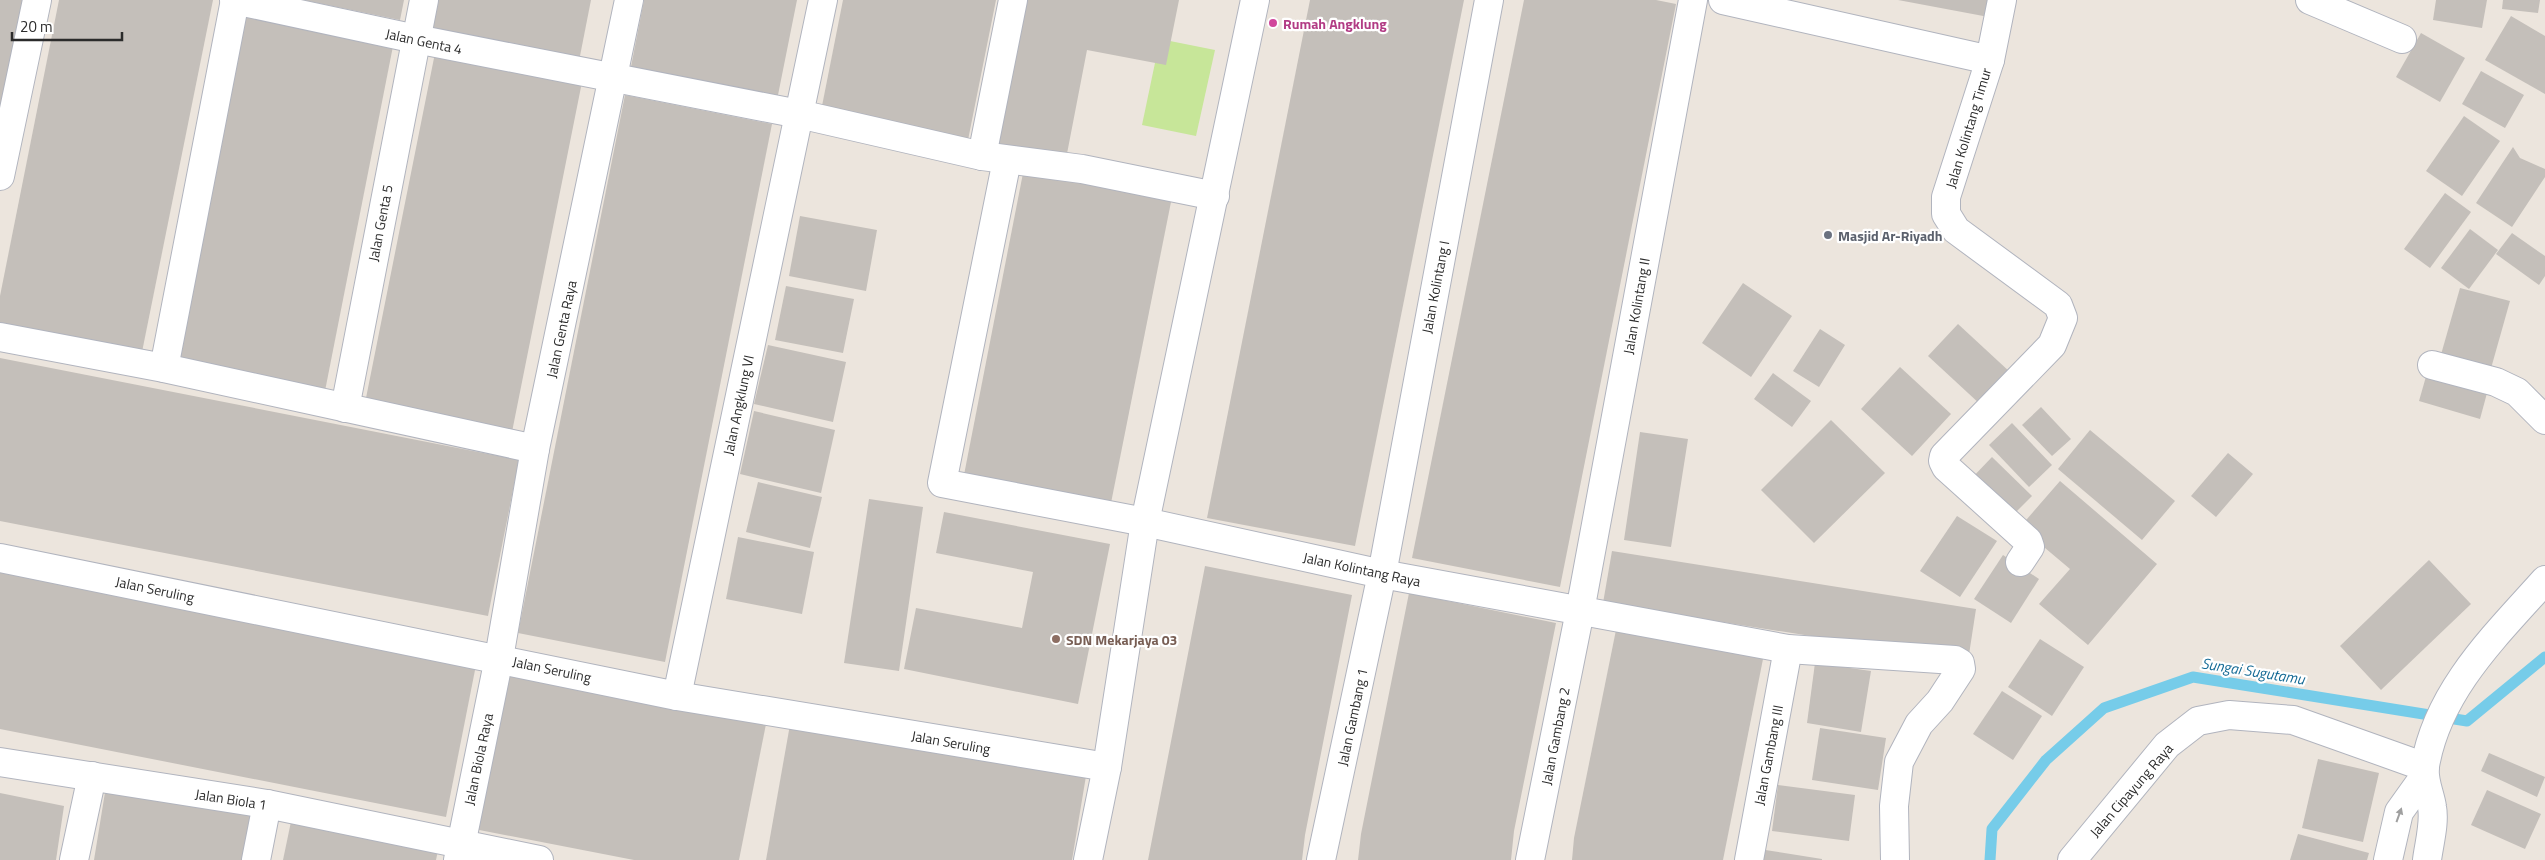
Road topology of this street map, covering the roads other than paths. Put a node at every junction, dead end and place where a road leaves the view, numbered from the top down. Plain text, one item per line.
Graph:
1 (37, 0) edge
2 (235, 0) edge
3 (424, 0) edge
4 (629, 0) edge
5 (823, 0) edge
6 (1013, 0) edge
7 (1255, 0) edge
8 (1488, 0) edge
9 (1693, 0) edge
10 (1724, 0) edge
11 (2002, 0) edge
12 (2310, 0) edge
13 (416, 39) junction
14 (2402, 39) dead end
15 (1990, 60) junction
16 (614, 79) junction
17 (799, 114) junction
18 (995, 158) junction
19 (2, 160) edge
20 (1215, 196) junction
21 (0, 337) edge
22 (2432, 365) dead end
23 (164, 368) junction
24 (344, 408) junction
25 (2545, 420) edge
26 (535, 448) junction
27 (1145, 522) junction
28 (0, 558) edge
29 (2020, 562) dead end
30 (1382, 574) junction
31 (2545, 580) edge
32 (1580, 611) junction
33 (1788, 649) junction
34 (499, 658) junction
35 (677, 696) junction
36 (0, 762) edge
37 (1107, 767) junction
38 (2425, 772) junction
39 (92, 776) junction
40 (268, 804) junction
41 (459, 851) edge
42 (74, 860) edge
43 (256, 860) edge
44 (539, 860) edge
45 (1088, 860) edge
46 (1322, 860) edge
47 (1530, 860) edge
48 (1749, 860) edge
49 (1895, 860) edge
50 (2073, 860) edge
51 (2388, 860) edge
52 (2427, 860) edge

1 - 19 street
2 - 13 street, Jalan Genta 4
2 - 23 street
3 - 13 street, Jalan Genta 5
4 - 16 street, Jalan Genta Raya
5 - 17 street, Jalan Angklung VI
6 - 18 street
7 - 20 street
8 - 30 street, Jalan Kolintang I
9 - 32 street, Jalan Kolintang II
10 - 15 street
11 - 15 street, Jalan Kolintang Timur
12 - 14 street
13 - 16 street, Jalan Genta 4
13 - 24 street, Jalan Genta 5
15 - 29 street, Jalan Kolintang Timur
16 - 17 street, Jalan Genta 4
16 - 26 street, Jalan Genta Raya
17 - 18 street, Jalan Genta 4
17 - 35 street, Jalan Angklung VI
18 - 20 street, Jalan Genta 4
18 - 27 street, Jalan Kolintang Raya
20 - 27 street
21 - 23 street
22 - 25 street
23 - 24 street
24 - 26 street
26 - 34 street, Jalan Genta Raya
27 - 30 street, Jalan Kolintang Raya
27 - 37 street
28 - 34 street, Jalan Seruling
30 - 32 street, Jalan Kolintang Raya
30 - 46 street, Jalan Gambang 1
31 - 38 street
32 - 33 street, Jalan Kolintang Raya
32 - 47 street, Jalan Gambang 2
33 - 48 street, Jalan Gambang III
33 - 49 street, Jalan Kolintang Raya
34 - 35 street, Jalan Seruling
34 - 41 street, Jalan Biola Raya
35 - 37 street, Jalan Seruling
36 - 39 street, Jalan Biola 1
37 - 45 street
38 - 50 street, Jalan Cipayung Raya
51 -> 38 street
38 - 52 street
39 - 40 street, Jalan Biola 1
39 - 42 street
40 - 41 street, Jalan Biola 1
40 - 43 street
41 - 44 street, Jalan Biola 1

